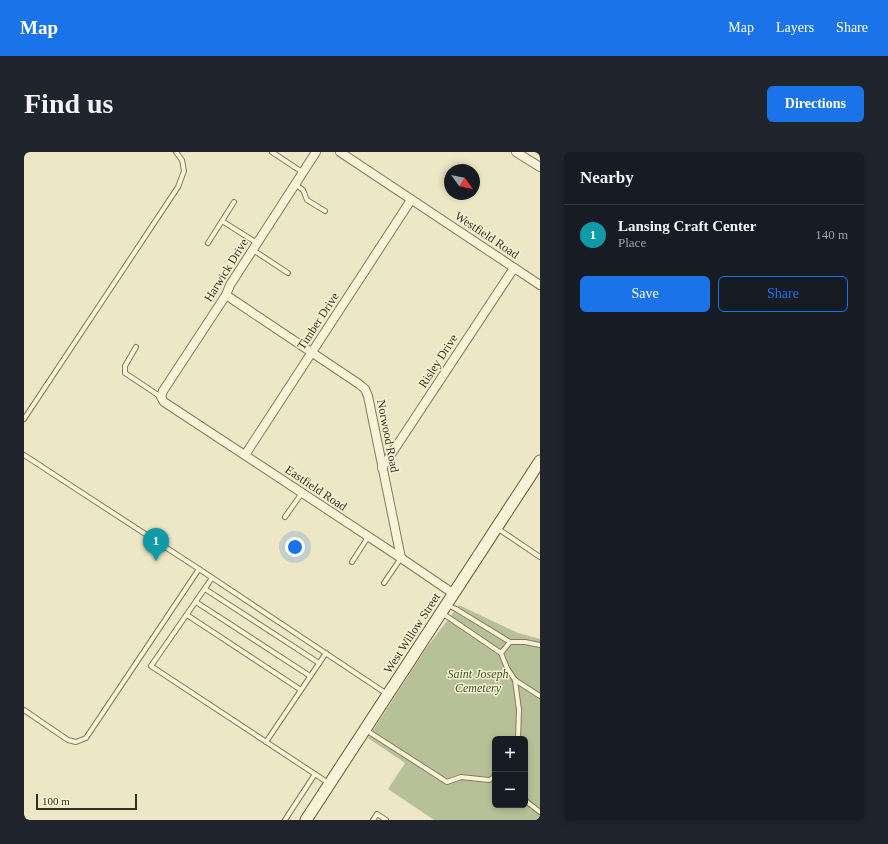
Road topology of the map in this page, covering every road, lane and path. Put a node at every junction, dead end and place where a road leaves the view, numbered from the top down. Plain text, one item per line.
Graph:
1 (176, 152) edge
2 (272, 152) edge
3 (316, 152) edge
4 (340, 152) edge
5 (516, 152) edge
6 (540, 167) edge
7 (303, 172) junction
8 (296, 184) junction
9 (412, 200) junction
10 (234, 202) dead end
11 (325, 211) dead end
12 (222, 221) junction
13 (208, 243) dead end
14 (255, 247) junction
15 (514, 268) junction
16 (288, 273) dead end
17 (540, 285) edge
18 (226, 295) junction
19 (136, 347) dead end
20 (312, 352) junction
21 (163, 399) junction
22 (24, 419) edge
23 (24, 455) edge
24 (245, 455) junction
25 (540, 461) edge
26 (382, 468) junction
27 (302, 493) junction
28 (285, 517) dead end
29 (497, 527) junction
30 (368, 537) junction
31 (540, 557) edge
32 (401, 558) junction
33 (352, 562) dead end
34 (199, 569) junction
35 (212, 578) junction
36 (384, 583) dead end
37 (205, 589) junction
38 (454, 594) junction
39 (196, 602) junction
40 (444, 609) junction
41 (187, 615) junction
42 (510, 642) junction
43 (540, 645) edge
44 (326, 653) junction
45 (501, 653) junction
46 (319, 663) junction
47 (310, 676) junction
48 (515, 680) junction
49 (301, 690) junction
50 (388, 694) junction
51 (540, 696) edge
52 (24, 710) edge
53 (365, 730) junction
54 (518, 736) edge
55 (266, 742) junction
56 (315, 774) junction
57 (492, 778) edge
58 (330, 784) junction
59 (528, 803) edge
60 (540, 812) edge
61 (285, 820) edge
62 (306, 820) edge
63 (373, 820) edge
64 (386, 820) edge

1 - 22 lane
2 - 7 lane
3 - 7 street, Harwick Drive
4 - 9 street, Westfield Road
5 - 6 street
7 - 8 street, Harwick Drive
8 - 11 lane
8 - 14 street, Harwick Drive
9 - 15 street, Westfield Road
9 - 20 street, Timber Drive
10 - 12 lane
12 - 13 lane
12 - 14 lane
14 - 16 lane
14 - 18 street, Harwick Drive
15 - 17 street, Westfield Road
15 - 26 street, Risley Drive
18 - 20 street, Norwood Road
18 - 21 street, Harwick Drive
19 - 21 lane
20 - 24 street, Timber Drive
20 - 26 street, Norwood Road
21 - 24 street, Eastfield Road
23 - 34 lane
24 - 27 street, Eastfield Road
25 - 29 street, West Willow Street
26 - 32 street, Norwood Road
27 - 28 lane
27 - 30 street, Eastfield Road
29 - 31 lane
29 - 38 street, West Willow Street
30 - 32 street, Eastfield Road
30 - 33 lane
32 - 36 lane
32 - 38 street, Eastfield Road
34 - 35 lane
34 - 52 lane
35 - 37 lane
35 - 44 lane
37 - 39 lane
37 - 46 lane
38 - 40 street, West Willow Street
39 - 41 lane
39 - 47 lane
40 - 42 lane
40 - 45 lane
40 - 50 street, West Willow Street
41 - 49 lane
41 - 55 lane
42 - 43 lane
42 - 45 lane
44 - 46 lane
44 - 50 lane
45 - 48 lane
46 - 47 lane
47 - 49 lane
48 - 51 lane
48 - 54 lane
49 - 55 lane
50 - 53 street, West Willow Street
53 - 57 lane
53 - 58 street, West Willow Street
55 - 56 lane
56 - 58 lane
56 - 61 lane
58 - 62 street, West Willow Street
59 - 60 lane
63 - 64 lane

